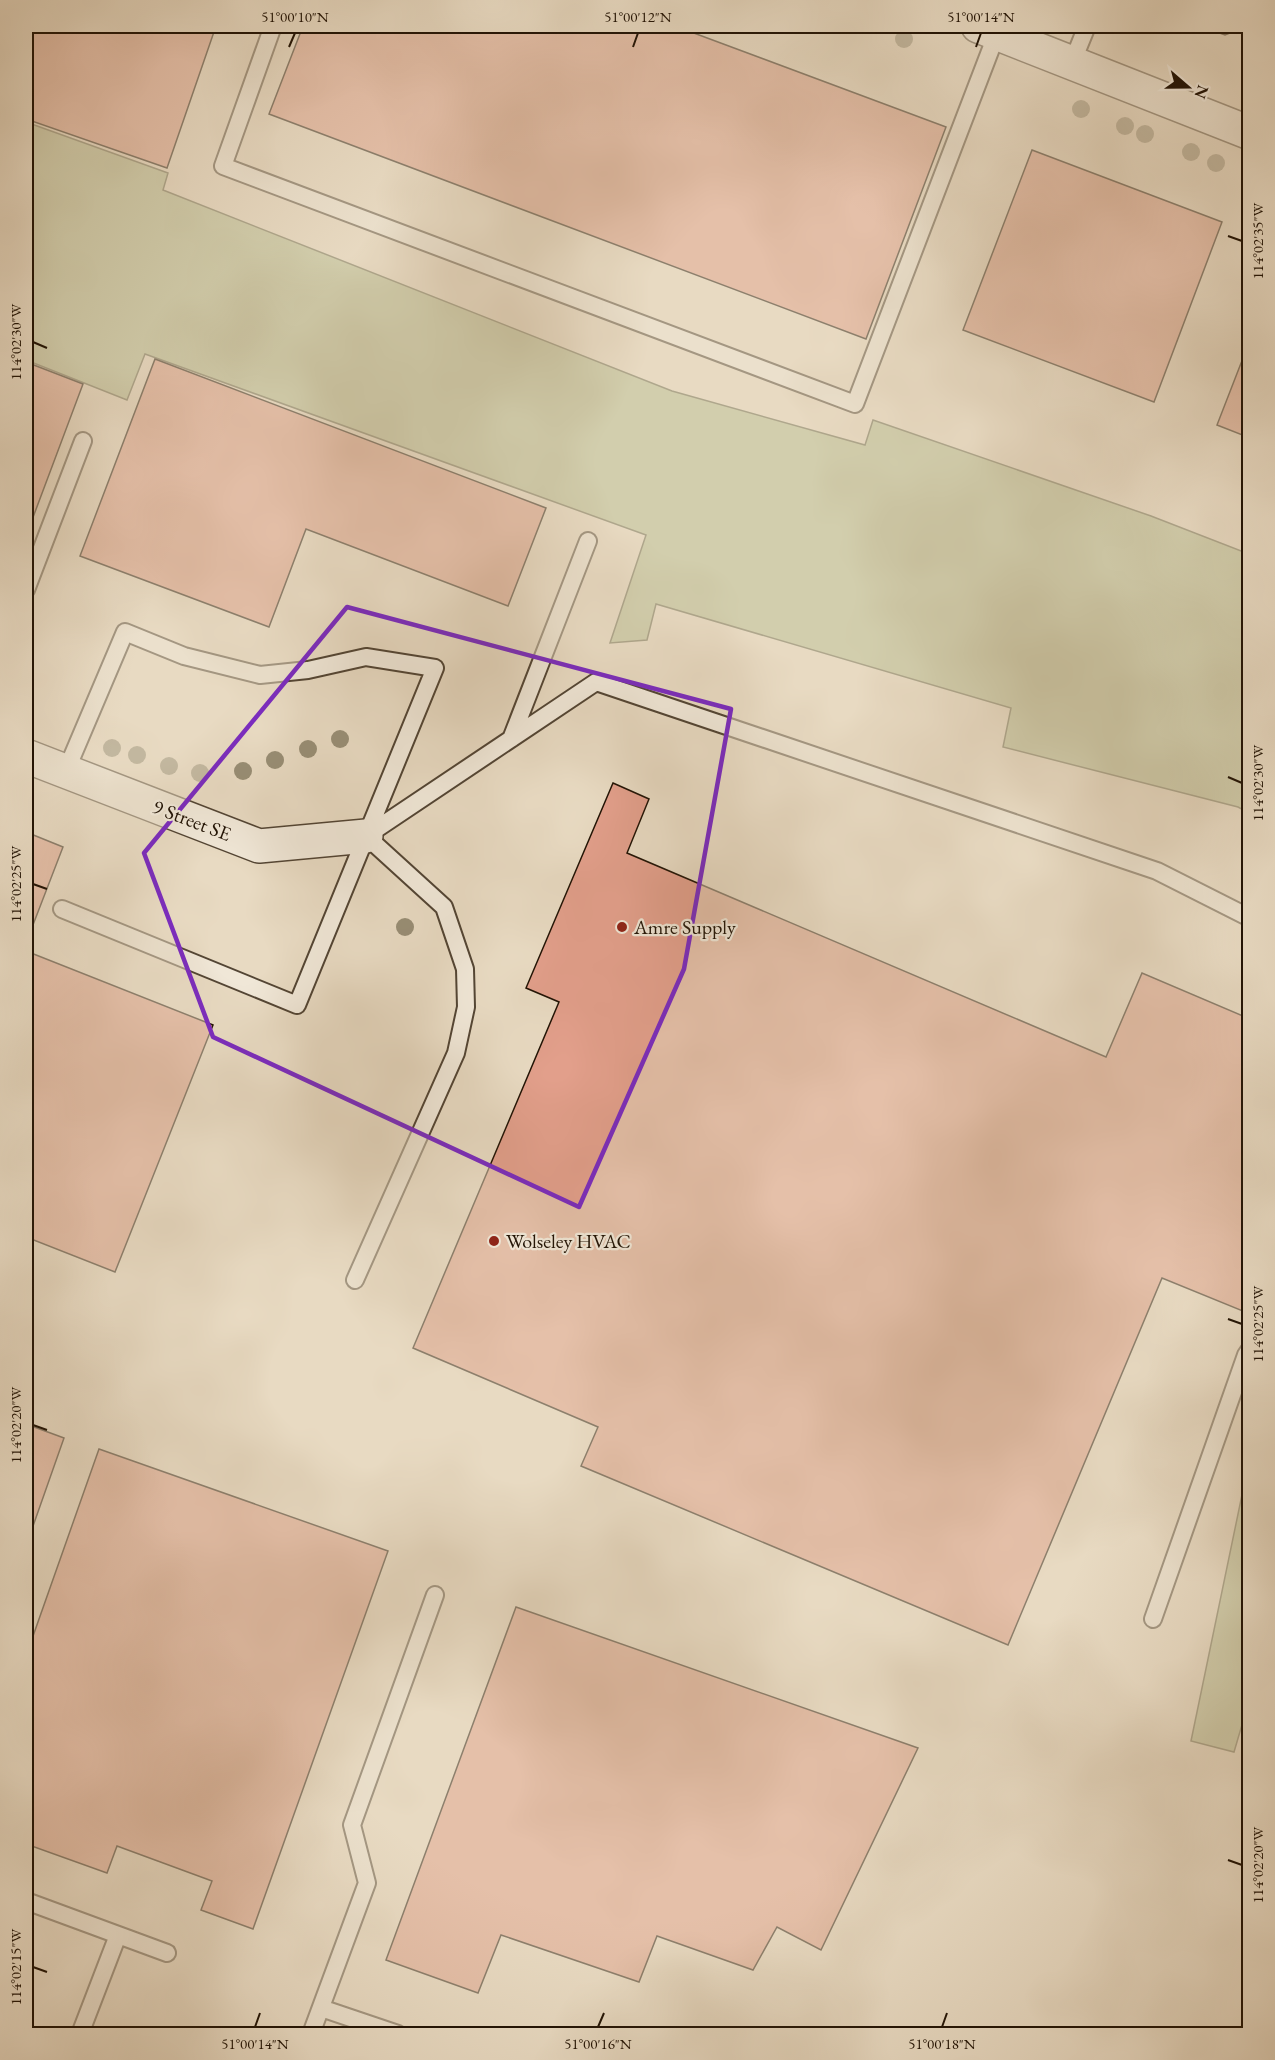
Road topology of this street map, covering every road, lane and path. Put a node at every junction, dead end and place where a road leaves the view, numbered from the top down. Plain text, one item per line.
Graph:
1 (273, 26) edge
2 (1087, 26) edge
3 (987, 29) edge
4 (1072, 63) junction
5 (1250, 133) edge
6 (82, 441) dead end
7 (588, 541) dead end
8 (26, 590) edge
9 (511, 739) junction
10 (26, 756) edge
11 (66, 771) junction
12 (366, 836) junction
13 (62, 909) dead end
14 (1250, 918) edge
15 (355, 1280) dead end
16 (1250, 1348) edge
17 (435, 1595) dead end
18 (1153, 1619) dead end
19 (26, 1901) edge
20 (118, 1935) junction
21 (167, 1953) dead end
22 (321, 2008) junction
23 (80, 2034) edge
24 (311, 2034) edge
25 (398, 2034) edge

1 - 3 lane
2 - 4 lane
3 - 4 street
4 - 5 street
6 - 8 lane
7 - 9 lane
9 - 12 lane
9 - 14 lane
10 - 11 street, 9 Street SE
11 - 12 street, 9 Street SE
11 - 12 lane
12 - 13 lane
12 - 15 lane
16 - 18 lane
17 - 22 lane
19 - 20 lane
20 - 21 lane
20 - 23 lane
22 - 24 lane
22 - 25 lane

